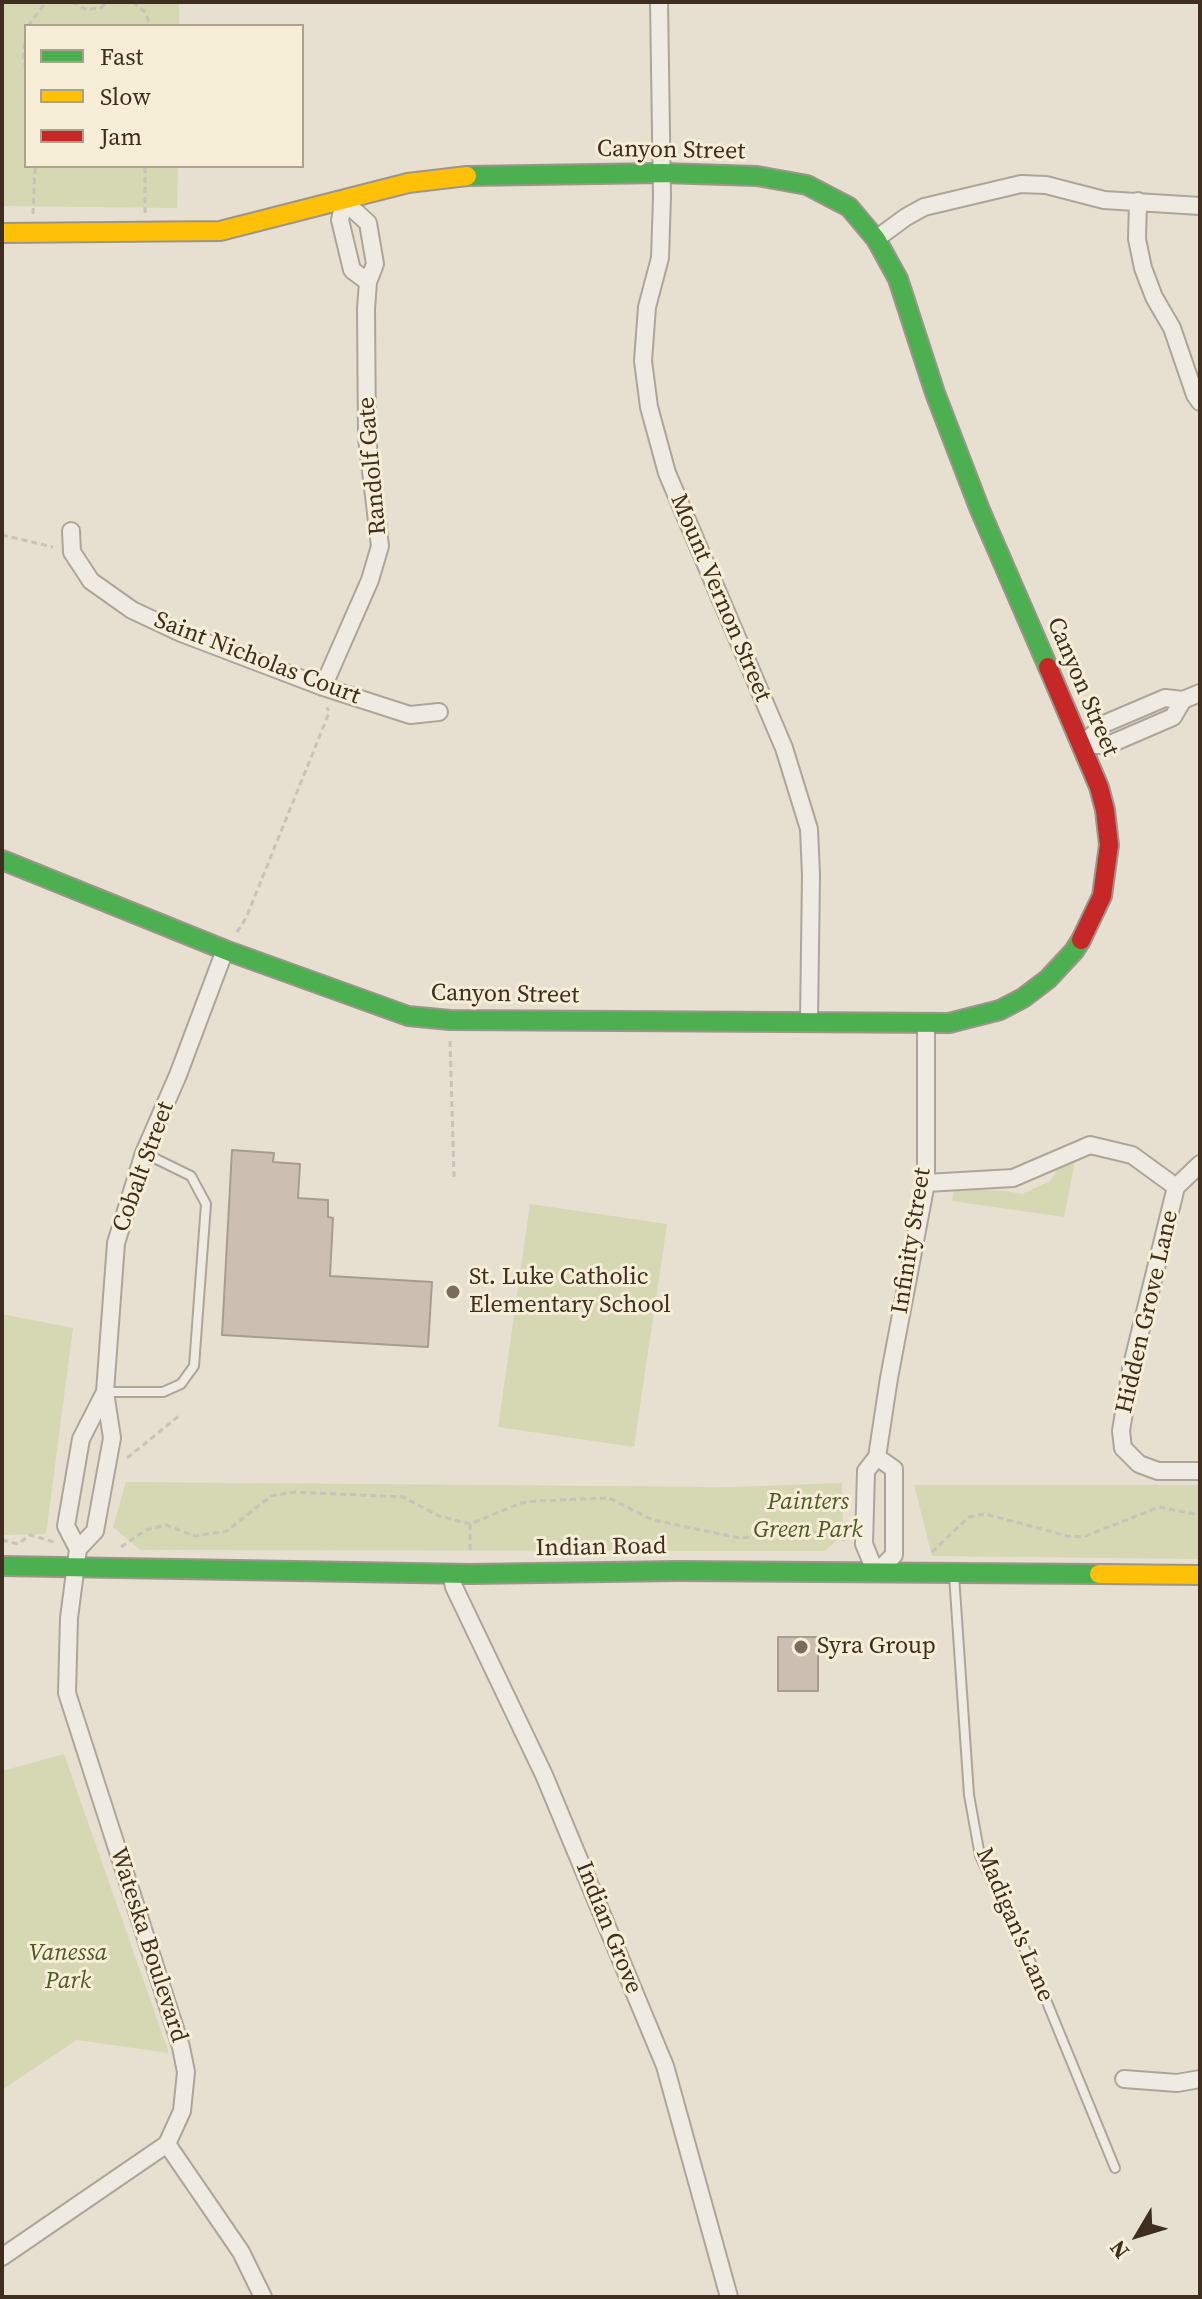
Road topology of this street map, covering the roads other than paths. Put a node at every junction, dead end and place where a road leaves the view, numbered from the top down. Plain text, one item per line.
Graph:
1 (659, 2) edge
2 (662, 173) junction
3 (344, 201) junction
4 (1138, 201) junction
5 (1200, 206) edge
6 (2, 233) edge
7 (876, 239) junction
8 (368, 282) junction
9 (1200, 402) edge
10 (71, 531) dead end
11 (323, 687) junction
12 (1200, 693) edge
13 (439, 712) dead end
14 (1082, 745) junction
15 (2, 860) edge
16 (225, 950) junction
17 (809, 1021) junction
18 (926, 1022) junction
19 (144, 1153) junction
20 (1200, 1164) edge
21 (926, 1183) junction
22 (1176, 1187) junction
23 (105, 1392) junction
24 (877, 1457) junction
25 (1200, 1471) edge
26 (78, 1549) junction
27 (2, 1566) edge
28 (74, 1568) junction
29 (461, 1573) junction
30 (876, 1573) junction
31 (954, 1574) junction
32 (1200, 1575) edge
33 (1124, 2079) dead end
34 (1200, 2079) edge
35 (167, 2144) junction
36 (1115, 2168) dead end
37 (2, 2257) edge
38 (263, 2297) edge
39 (729, 2297) edge

1 - 2 street, Mount Vernon Street
2 - 3 street, Canyon Street
2 - 7 street, Canyon Street
2 - 17 street, Mount Vernon Street
3 - 6 street, Canyon Street
3 - 8 street
3 - 8 street, Randolf Gate
4 - 5 street
4 - 7 street
4 - 9 street
7 - 14 street, Canyon Street
8 - 11 street, Randolf Gate
10 - 11 street, Saint Nicholas Court
11 - 13 street, Saint Nicholas Court
12 - 14 street
14 - 18 street, Canyon Street
15 - 16 street, Canyon Street
16 - 17 street, Canyon Street
16 - 19 street, Cobalt Street
17 - 18 street, Canyon Street
18 - 21 street, Infinity Street
19 - 23 street, Cobalt Street
19 - 23 lane
20 - 22 street, Hidden Grove Lane
21 - 22 street, Hidden Grove Lane
21 - 24 street, Infinity Street
22 - 25 street, Hidden Grove Lane
23 - 26 street, Cobalt Street
23 - 26 street, Cobalt Street
24 - 30 street, Infinity Street
24 - 30 street
26 - 28 street, Cobalt Street
27 - 28 street, Indian Road
28 - 29 street, Indian Road
28 - 35 street, Wateska Boulevard
29 - 30 street, Indian Road
29 - 39 street, Indian Grove
30 - 31 street, Indian Road
31 - 32 street, Indian Road
31 - 36 lane, Madigan's Lane
33 - 34 street
35 - 37 street
35 - 38 street

